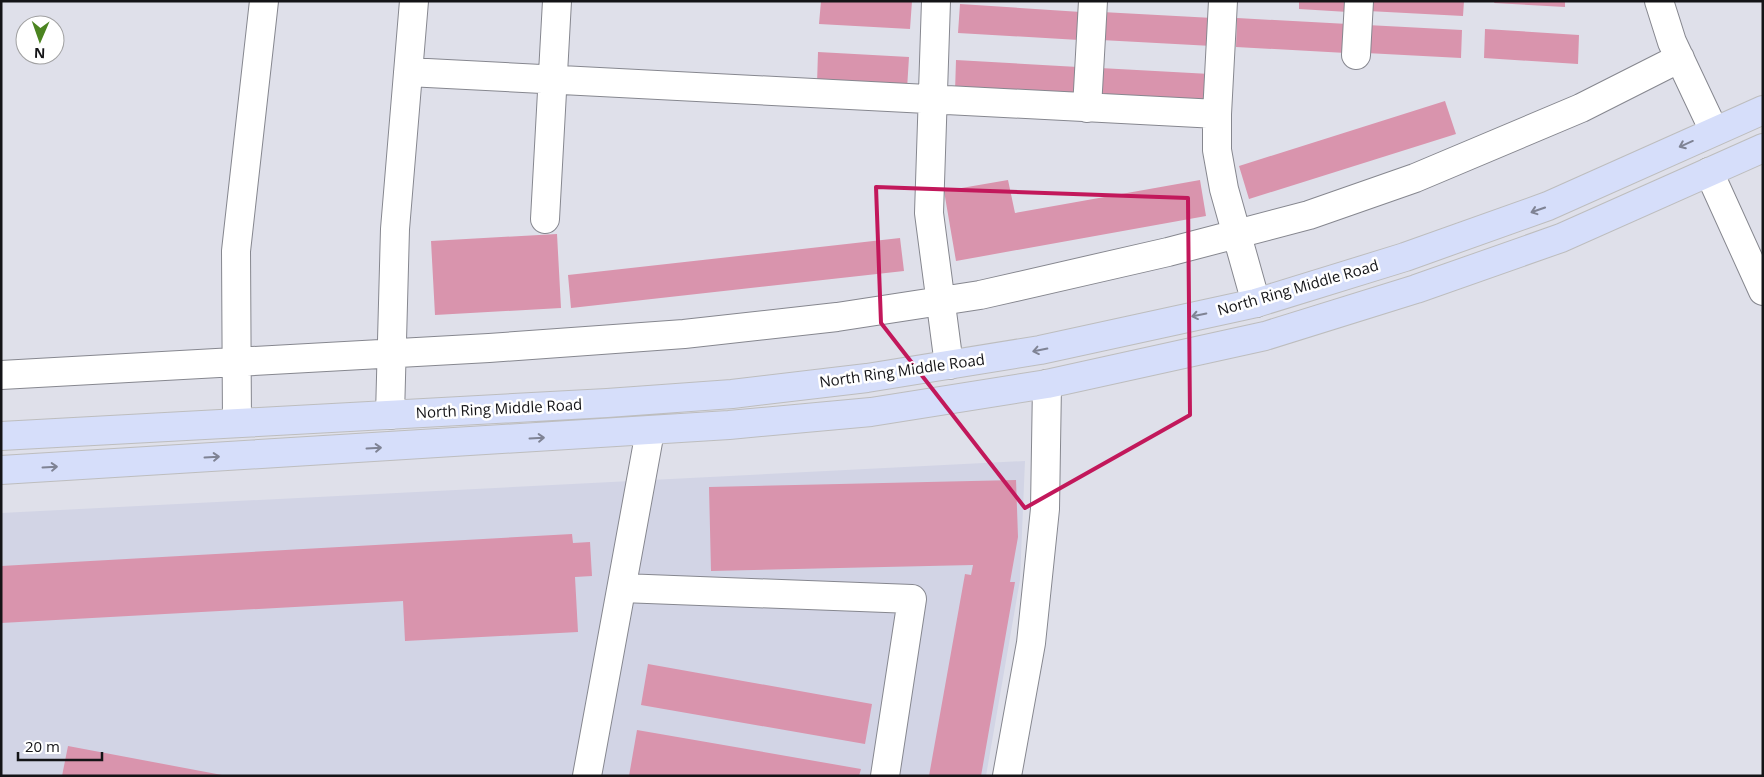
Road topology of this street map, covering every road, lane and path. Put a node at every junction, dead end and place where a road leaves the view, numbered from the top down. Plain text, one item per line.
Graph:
1 (264, 1) edge
2 (414, 1) edge
3 (558, 1) edge
4 (936, 1) edge
5 (1093, 1) edge
6 (1223, 1) edge
7 (1359, 1) edge
8 (1659, 1) edge
9 (1356, 55) dead end
10 (1680, 58) junction
11 (408, 72) junction
12 (553, 80) junction
13 (933, 100) junction
14 (1087, 108) junction
15 (1763, 110) edge
16 (1217, 114) junction
17 (1714, 131) junction
18 (1763, 148) edge
19 (1709, 172) junction
20 (545, 219) dead end
21 (1237, 234) junction
22 (1763, 291) edge
23 (940, 301) junction
24 (1256, 303) junction
25 (392, 354) junction
26 (236, 362) junction
27 (949, 364) junction
28 (1, 374) edge
29 (1047, 384) junction
30 (390, 415) junction
31 (237, 423) junction
32 (650, 431) junction
33 (1, 436) edge
34 (1, 470) edge
35 (622, 588) junction
36 (587, 776) edge
37 (885, 776) edge
38 (1007, 776) edge

1 - 26 street
2 - 11 street
3 - 12 street
4 - 13 street
5 - 14 street
6 - 16 street
7 - 9 street
8 - 10 street
10 - 17 street
10 - 21 street
11 - 12 street
11 - 25 street
12 - 13 street
12 - 20 street
13 - 14 street
13 - 23 street
14 - 16 street
15 - 17 main road, North Ring Middle Road
16 - 21 street
17 -> 24 main road, North Ring Middle Road
18 - 19 main road, North Ring Middle Road
19 - 22 street
19 - 29 main road, North Ring Middle Road
21 - 23 street
21 - 24 street
23 - 25 street
23 - 27 street
24 -> 27 main road, North Ring Middle Road
25 - 26 street
25 - 30 street
26 - 28 street
26 - 31 street
27 - 30 main road, North Ring Middle Road
29 - 32 main road, North Ring Middle Road
29 - 38 street
30 - 31 main road, North Ring Middle Road
31 - 33 main road, North Ring Middle Road
34 -> 32 main road, North Ring Middle Road
32 - 35 street
35 - 36 street
35 - 37 street

